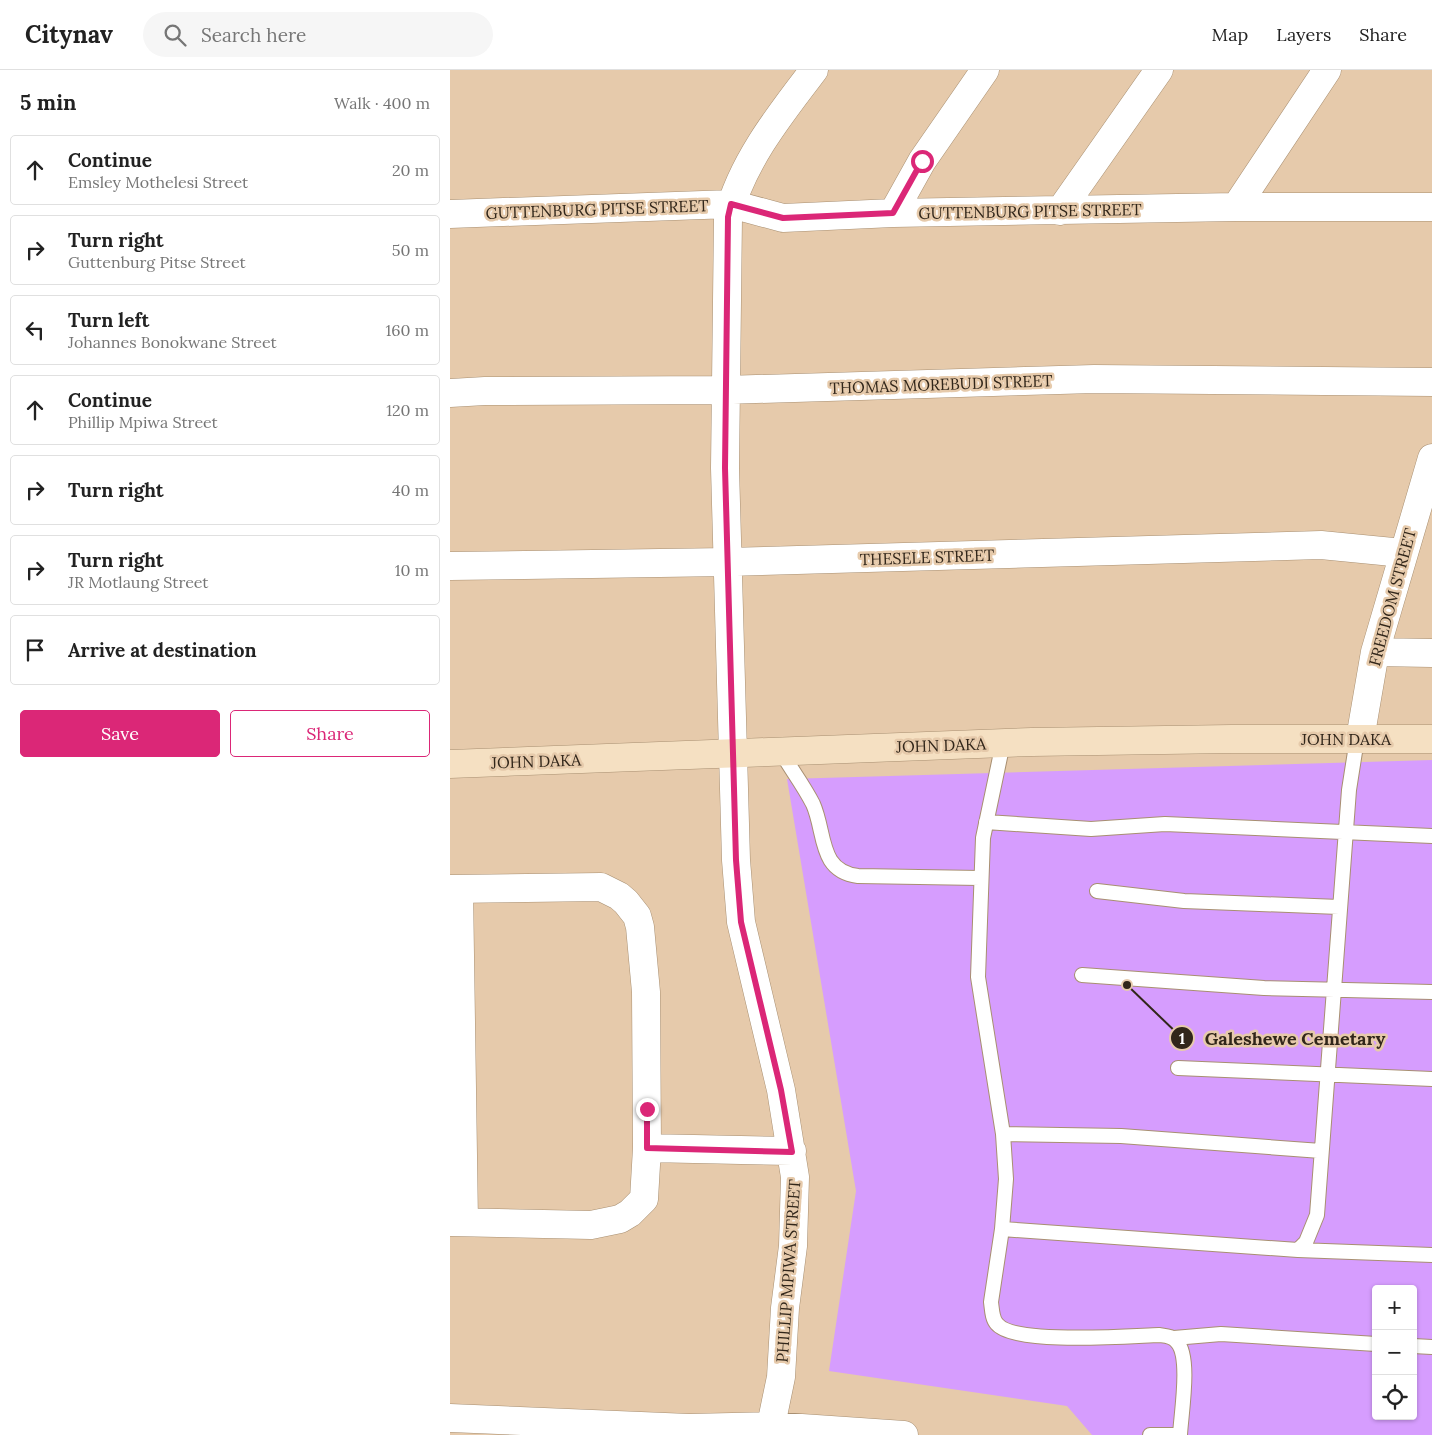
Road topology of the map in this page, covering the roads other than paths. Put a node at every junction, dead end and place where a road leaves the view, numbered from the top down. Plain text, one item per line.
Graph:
1 (814, 70) edge
2 (985, 70) edge
3 (1159, 70) edge
4 (1327, 70) edge
5 (731, 204) junction
6 (1236, 206) junction
7 (1432, 207) edge
8 (1060, 211) junction
9 (893, 213) junction
10 (450, 214) edge
11 (1432, 382) edge
12 (725, 390) junction
13 (450, 394) edge
14 (1432, 458) edge
15 (1403, 553) junction
16 (727, 562) junction
17 (450, 566) edge
18 (1375, 652) junction
19 (1432, 653) edge
20 (1358, 739) junction
21 (1432, 739) edge
22 (1003, 743) junction
23 (734, 752) junction
24 (781, 752) junction
25 (450, 764) edge
26 (986, 822) junction
27 (1345, 833) junction
28 (1432, 836) edge
29 (980, 878) junction
30 (454, 889) edge
31 (1097, 891) dead end
32 (1339, 907) junction
33 (1082, 975) dead end
34 (1334, 991) junction
35 (1432, 992) edge
36 (1178, 1068) dead end
37 (1326, 1074) junction
38 (1432, 1079) edge
39 (1003, 1134) junction
40 (647, 1148) junction
41 (1321, 1150) junction
42 (792, 1152) junction
43 (457, 1222) edge
44 (1002, 1229) junction
45 (1298, 1250) junction
46 (1432, 1256) edge
47 (1174, 1338) junction
48 (1372, 1344) edge
49 (1417, 1346) edge
50 (1432, 1347) edge
51 (450, 1418) edge
52 (770, 1431) edge
53 (904, 1435) edge
54 (1150, 1435) edge
55 (1174, 1435) edge
56 (1180, 1435) edge

1 - 5 street, PHILLIP MPIWA STREET
2 - 9 street
3 - 8 street
4 - 6 street
5 - 9 street, GUTTENBURG PITSE STREET
5 - 10 street, GUTTENBURG PITSE STREET
5 - 12 street, PHILLIP MPIWA STREET
6 - 7 street, GUTTENBURG PITSE STREET
6 - 8 street, GUTTENBURG PITSE STREET
8 - 9 street, GUTTENBURG PITSE STREET
11 - 12 street, THOMAS MOREBUDI STREET
12 - 13 street, THOMAS MOREBUDI STREET
12 - 16 street, PHILLIP MPIWA STREET
14 - 15 street, FREEDOM STREET
15 - 16 street, THESELE STREET
15 - 18 street, FREEDOM STREET
16 - 17 street, THESELE STREET
16 - 23 street, PHILLIP MPIWA STREET
18 - 19 street
18 - 20 street, FREEDOM STREET
20 - 21 street, JOHN DAKA
20 - 22 street, JOHN DAKA
20 - 27 lane
22 - 24 street, JOHN DAKA
22 - 26 lane
23 - 24 street, JOHN DAKA
23 - 25 street, JOHN DAKA
23 - 42 street, PHILLIP MPIWA STREET
24 - 29 lane
26 - 27 lane
26 - 29 lane
27 - 28 lane
27 - 32 lane
29 - 39 lane
30 - 40 street
30 - 43 street
31 - 32 lane
32 - 34 lane
33 - 34 lane
34 - 35 lane
34 - 37 lane
36 - 37 lane
37 - 38 lane
37 - 41 lane
39 - 41 lane
39 - 44 lane
40 - 42 street
40 - 43 street
41 - 45 lane
42 - 52 street, PHILLIP MPIWA STREET
44 - 45 lane
44 - 47 lane
45 - 46 lane
47 - 48 lane
47 - 56 lane
49 - 50 lane
51 - 52 street
52 - 53 street
54 - 55 lane

